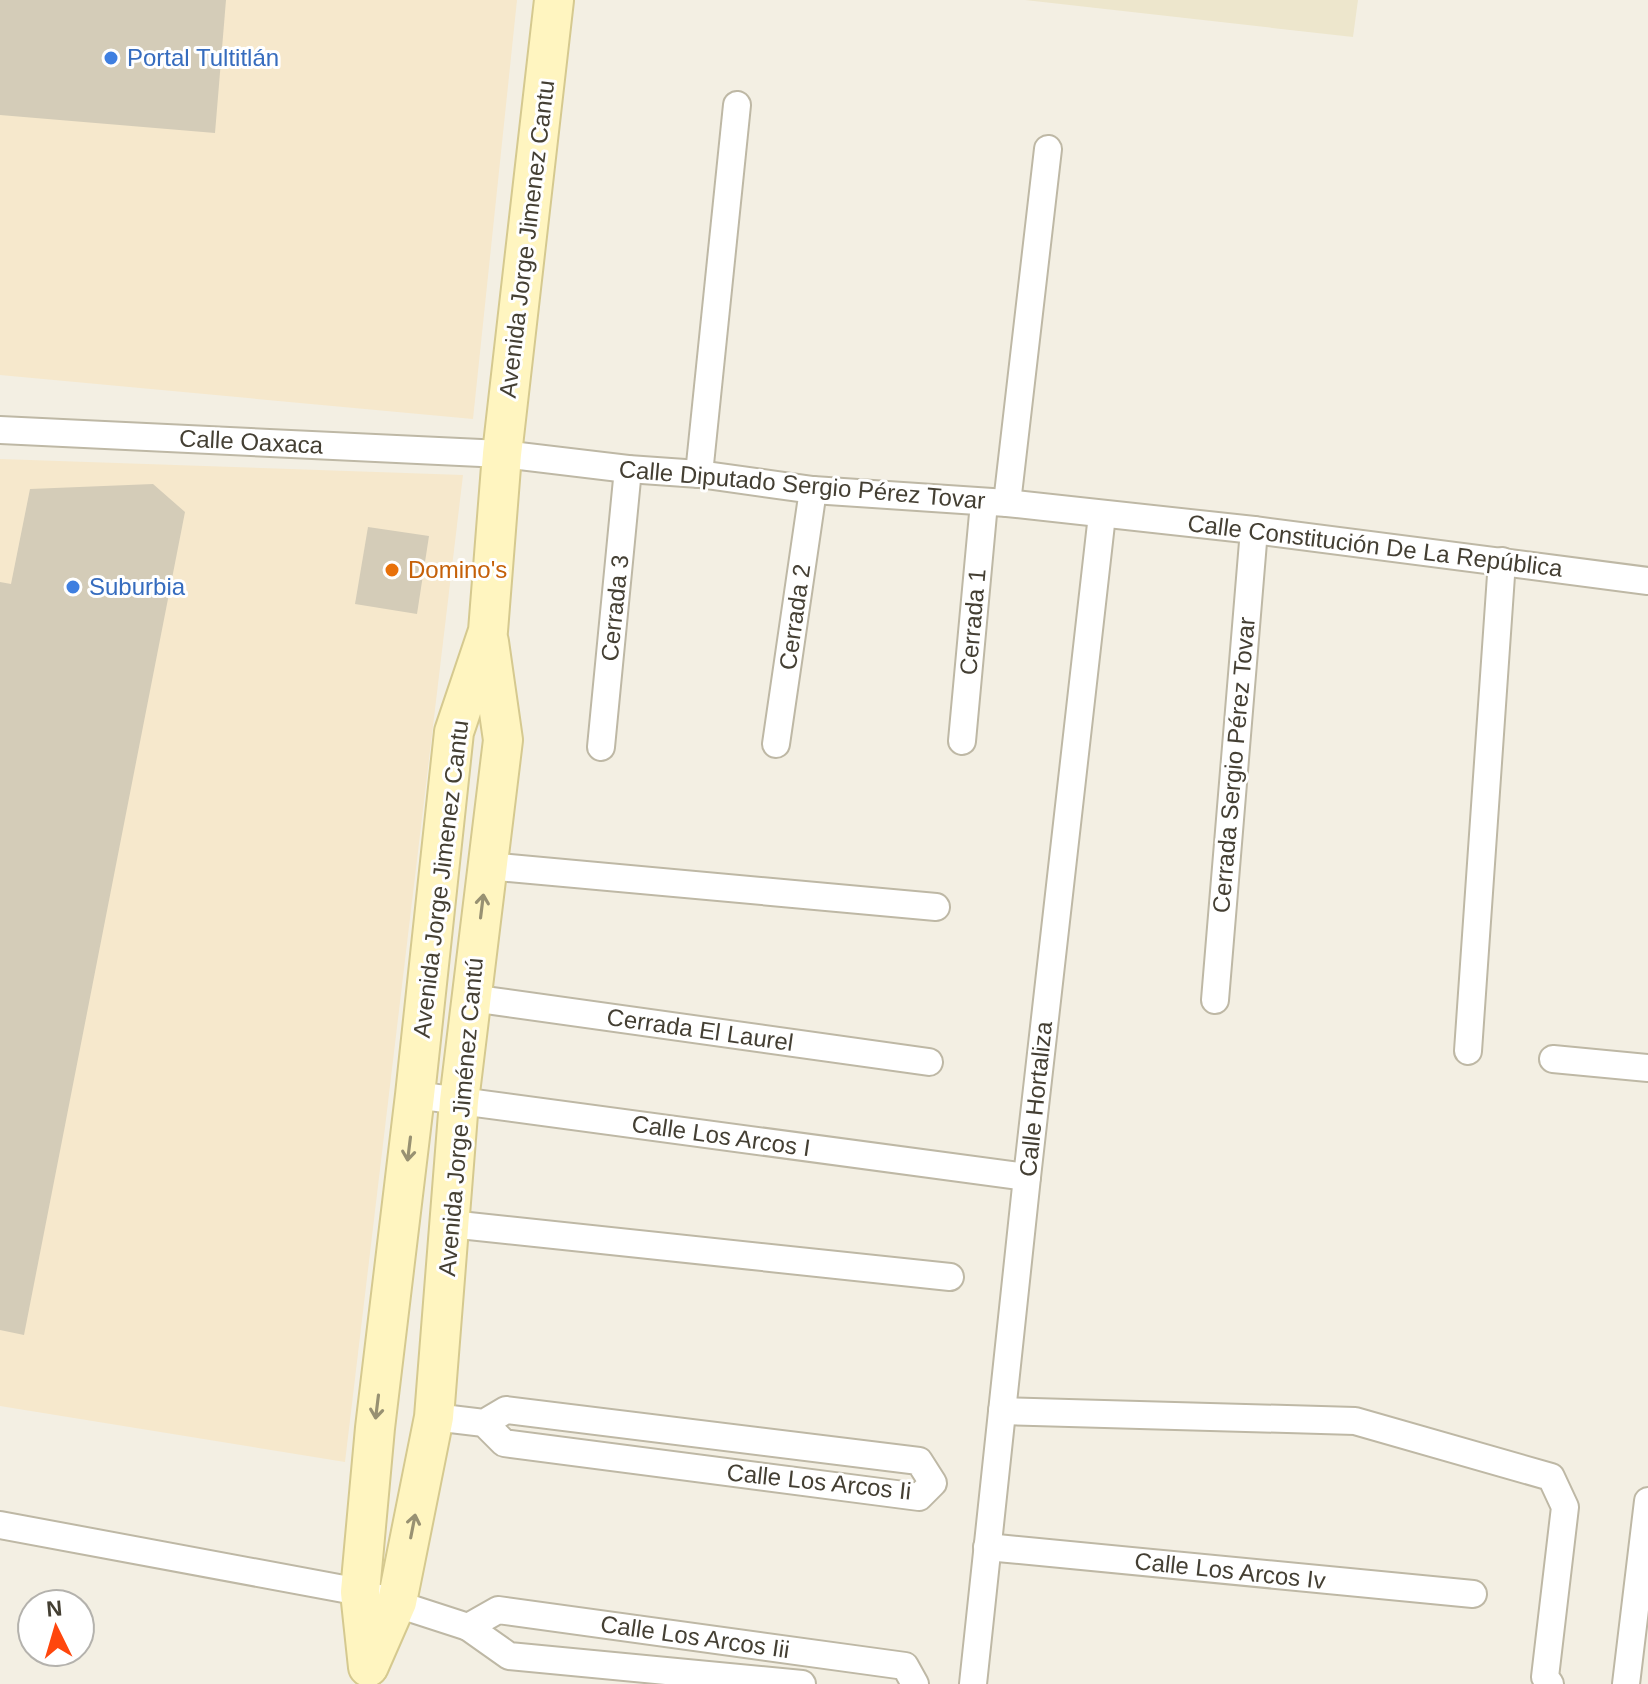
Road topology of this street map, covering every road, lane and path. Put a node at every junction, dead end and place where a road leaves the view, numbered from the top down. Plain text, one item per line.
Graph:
1 (554, 0) edge
2 (737, 105) dead end
3 (1048, 149) dead end
4 (0, 430) edge
5 (502, 454) junction
6 (628, 469) junction
7 (699, 474) junction
8 (813, 490) junction
9 (995, 503) junction
10 (1102, 515) junction
11 (1254, 530) junction
12 (1502, 561) junction
13 (1648, 581) edge
14 (488, 631) junction
15 (962, 741) dead end
16 (776, 744) dead end
17 (601, 747) dead end
18 (487, 866) junction
19 (936, 907) dead end
20 (471, 998) junction
21 (1215, 1000) dead end
22 (1468, 1051) dead end
23 (1553, 1059) dead end
24 (929, 1062) dead end
25 (1648, 1068) edge
26 (415, 1095) junction
27 (459, 1101) junction
28 (1027, 1177) junction
29 (450, 1224) junction
30 (950, 1277) dead end
31 (1002, 1411) junction
32 (434, 1417) junction
33 (484, 1423) junction
34 (718, 1436) junction
35 (714, 1470) junction
36 (1648, 1501) edge
37 (0, 1525) edge
38 (987, 1547) junction
39 (360, 1592) junction
40 (1473, 1594) dead end
41 (397, 1602) junction
42 (468, 1627) junction
43 (707, 1639) junction
44 (704, 1674) junction
45 (366, 1675) edge
46 (802, 1684) edge
47 (915, 1684) edge
48 (973, 1684) edge
49 (1550, 1684) edge
50 (1626, 1684) edge

1 - 5 main road, Avenida Jorge Jimenez Cantu
2 - 7 street
3 - 9 street, Cerrada 1
4 - 5 street, Calle Oaxaca
5 - 6 street, Calle Diputado Sergio Pérez Tovar
5 - 14 main road, Avenida Jorge Jimenez Cantu
6 - 7 street, Calle Diputado Sergio Pérez Tovar
6 - 17 street, Cerrada 3
7 - 8 street, Calle Diputado Sergio Pérez Tovar
8 - 9 street, Calle Diputado Sergio Pérez Tovar
8 - 16 street, Cerrada 2
9 - 10 street, Calle Diputado Sergio Pérez Tovar
9 - 15 street, Cerrada 1
10 - 11 street, Calle Constitución De La República
10 - 28 street, Calle Hortaliza
11 - 12 street, Calle Constitución De La República
11 - 21 street, Cerrada Sergio Pérez Tovar
12 - 13 street, Calle Constitución De La República
12 - 22 street
14 - 18 main road, Avenida Jorge Jiménez Cantú
14 - 26 main road, Avenida Jorge Jimenez Cantu
18 - 19 street
20 -> 18 main road, Avenida Jorge Jiménez Cantú
20 - 24 street, Cerrada El Laurel
20 - 27 main road, Avenida Jorge Jiménez Cantú
23 - 25 street
26 - 27 street, Calle Los Arcos I
26 -> 39 main road, Avenida Jorge Jimenez Cantu
27 - 28 street, Calle Los Arcos I
27 - 29 main road, Avenida Jorge Jiménez Cantú
28 - 31 street, Calle Hortaliza
29 - 30 street
29 - 32 main road, Avenida Jorge Jiménez Cantú
31 - 38 street, Calle Hortaliza
31 - 49 street
32 - 33 street, Calle Los Arcos Ii
41 -> 32 main road, Avenida Jorge Jiménez Cantú
33 - 34 street, Calle Los Arcos Ii
33 - 35 street, Calle Los Arcos Ii
34 - 35 street
34 - 35 street, Calle Los Arcos Ii
36 - 50 street
37 - 39 street, Calle Los Arcos Iii
38 - 40 street, Calle Los Arcos Iv
38 - 48 street, Calle Hortaliza
39 - 41 street, Calle Los Arcos Iii
39 - 45 main road, Avenida Jorge Jimenez Cantu
41 - 42 street, Calle Los Arcos Iii
41 - 45 main road, Avenida Jorge Jimenez Cantu
42 - 43 street, Calle Los Arcos Iii
42 - 44 street, Calle Los Arcos Iii
43 - 44 street
43 - 47 street, Calle Los Arcos Iii
44 - 46 street, Calle Los Arcos Iii

